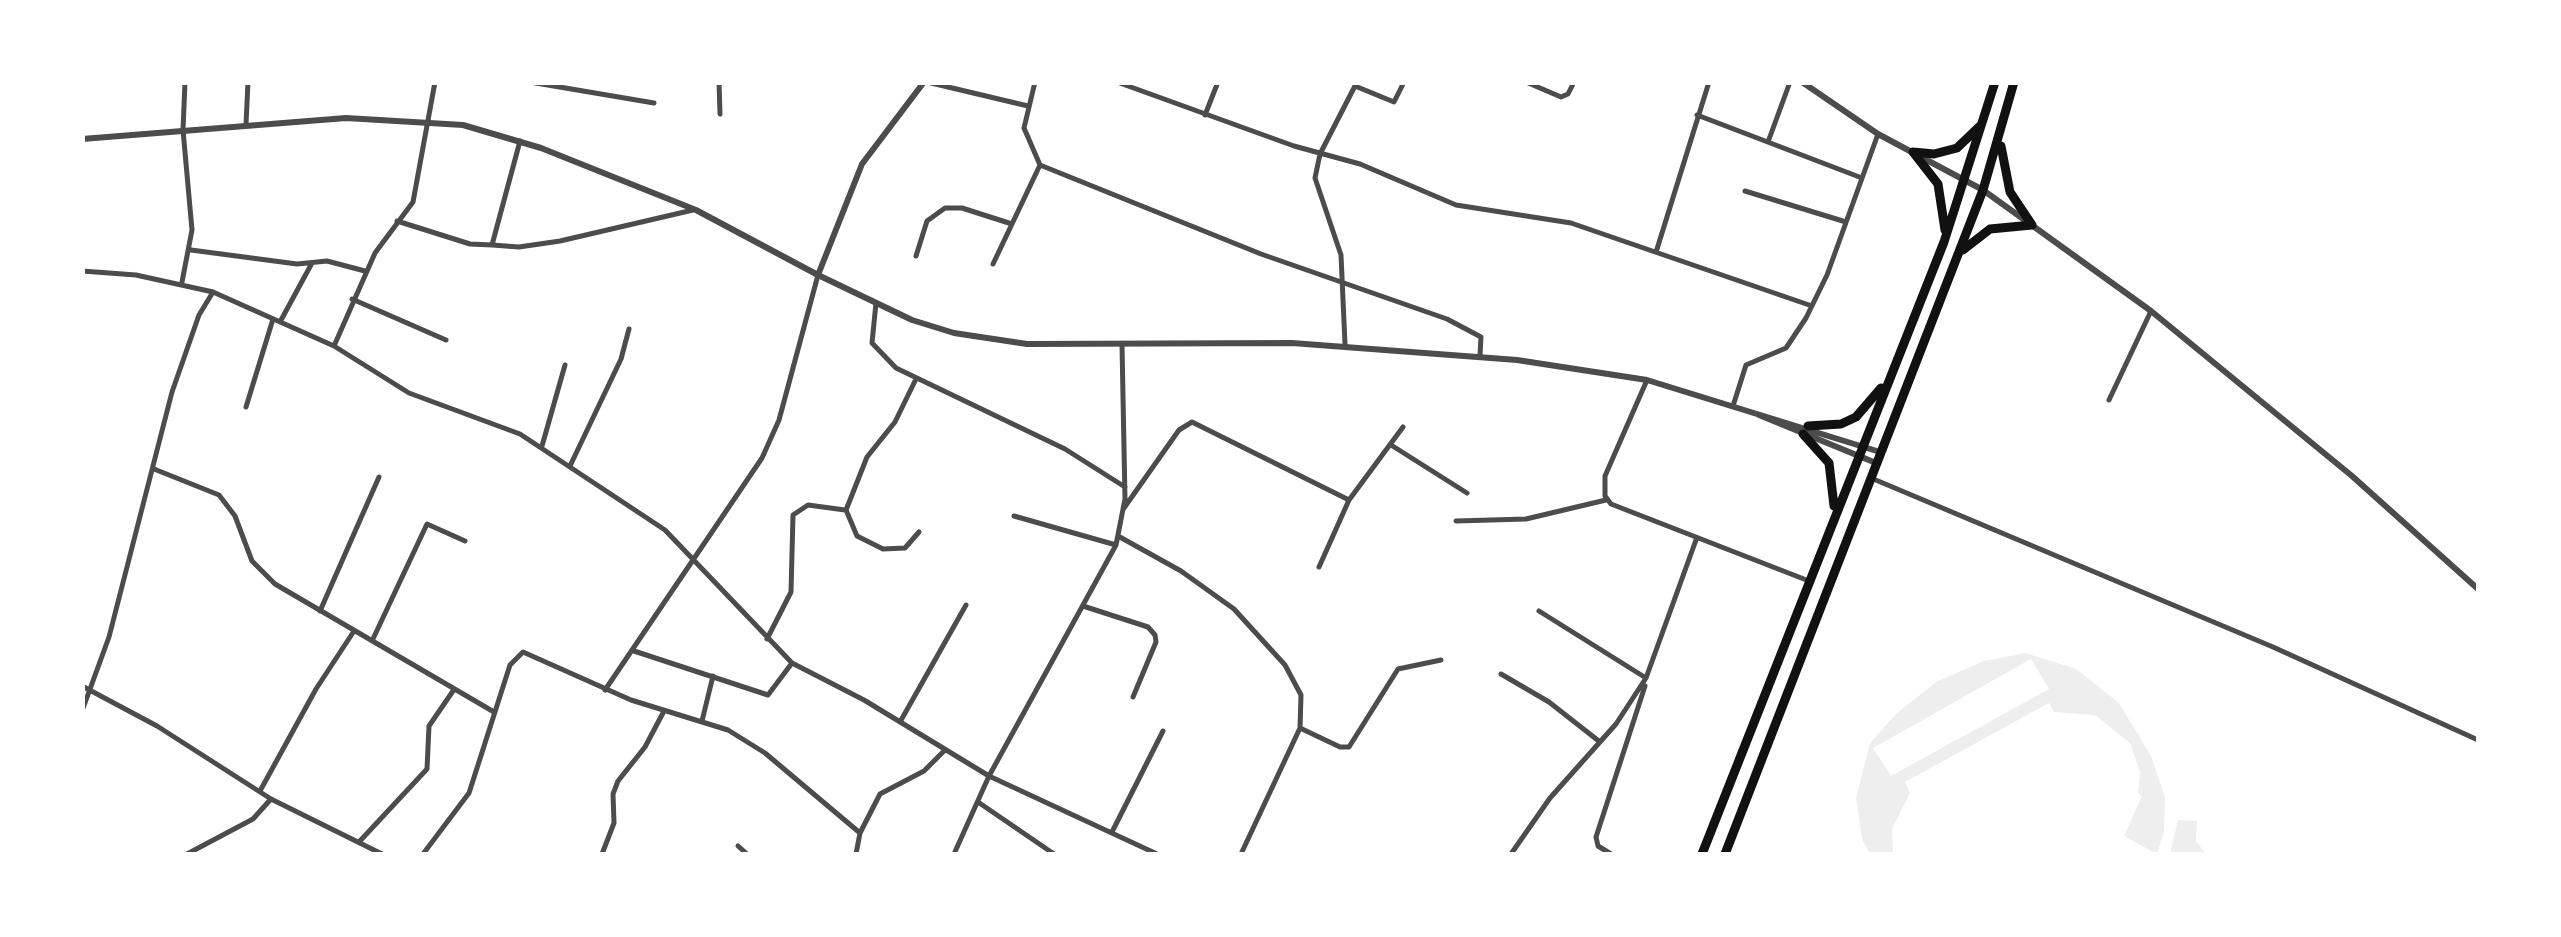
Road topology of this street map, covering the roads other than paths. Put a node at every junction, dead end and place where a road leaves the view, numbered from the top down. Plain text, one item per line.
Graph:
1 (186, 82) edge
2 (248, 82) edge
3 (435, 82) edge
4 (530, 82) edge
5 (719, 82) edge
6 (926, 82) edge
7 (1035, 82) edge
8 (1117, 82) edge
9 (1218, 82) edge
10 (1404, 82) edge
11 (1526, 82) edge
12 (1574, 82) edge
13 (1709, 82) edge
14 (1790, 82) edge
15 (1802, 82) edge
16 (1995, 82) edge
17 (2014, 82) edge
18 (1356, 84) edge
19 (654, 103) dead end
20 (1028, 106) junction
21 (1989, 110) junction
22 (720, 114) dead end
23 (1205, 115) junction
24 (1697, 115) junction
25 (428, 120) junction
26 (246, 124) junction
27 (182, 130) junction
28 (2001, 133) junction
29 (1878, 134) junction
30 (82, 139) edge
31 (520, 141) junction
32 (1768, 142) junction
33 (1913, 152) junction
34 (1320, 154) junction
35 (1040, 165) junction
36 (1862, 178) junction
37 (1965, 179) junction
38 (1983, 190) junction
39 (1745, 191) dead end
40 (696, 210) junction
41 (397, 221) junction
42 (1846, 222) junction
43 (1012, 224) junction
44 (2032, 225) junction
45 (1944, 242) junction
46 (492, 244) junction
47 (1656, 249) junction
48 (190, 250) junction
49 (916, 256) dead end
50 (1958, 256) junction
51 (313, 261) junction
52 (993, 264) dead end
53 (82, 271) edge
54 (365, 271) junction
55 (818, 275) junction
56 (1345, 281) junction
57 (182, 282) junction
58 (212, 292) junction
59 (352, 299) junction
60 (876, 303) junction
61 (1812, 306) junction
62 (2151, 311) junction
63 (276, 320) junction
64 (629, 328) dead end
65 (446, 340) dead end
66 (1345, 344) junction
67 (1122, 345) junction
68 (334, 346) junction
69 (1480, 355) junction
70 (1895, 364) junction
71 (566, 365) dead end
72 (1646, 380) junction
73 (916, 382) junction
74 (2109, 400) dead end
75 (1733, 406) junction
76 (246, 407) dead end
77 (1403, 427) dead end
78 (1806, 430) junction
79 (1391, 445) junction
80 (1863, 445) junction
81 (542, 446) junction
82 (1880, 452) junction
83 (1858, 456) junction
84 (1876, 464) junction
85 (570, 466) junction
86 (154, 469) junction
87 (379, 478) dead end
88 (1870, 478) junction
89 (1125, 487) junction
90 (1468, 493) dead end
91 (1349, 500) junction
92 (1607, 500) junction
93 (1124, 508) junction
94 (846, 510) junction
95 (1014, 516) dead end
96 (1832, 519) junction
97 (1456, 522) dead end
98 (918, 532) dead end
99 (1118, 536) junction
100 (1696, 540) junction
101 (465, 541) dead end
102 (1116, 545) junction
103 (693, 558) junction
104 (1318, 567) dead end
105 (1809, 581) junction
106 (2478, 589) edge
107 (966, 604) dead end
108 (1083, 606) junction
109 (320, 611) junction
110 (1539, 612) dead end
111 (354, 631) junction
112 (767, 639) junction
113 (372, 640) junction
114 (633, 650) junction
115 (1441, 660) dead end
116 (792, 663) junction
117 (1501, 674) dead end
118 (714, 676) junction
119 (1646, 678) junction
120 (86, 688) edge
121 (605, 690) junction
122 (453, 691) junction
123 (1133, 697) dead end
124 (82, 711) edge
125 (664, 711) junction
126 (494, 712) junction
127 (702, 721) junction
128 (900, 722) junction
129 (1300, 728) junction
130 (1163, 731) dead end
131 (2478, 740) edge
132 (1600, 742) junction
133 (944, 751) junction
134 (989, 776) junction
135 (260, 791) junction
136 (271, 799) junction
137 (978, 802) junction
138 (1112, 832) junction
139 (860, 833) junction
140 (359, 842) junction
141 (738, 846) dead end
142 (189, 852) edge
143 (198, 854) edge
144 (382, 854) edge
145 (423, 854) edge
146 (602, 854) edge
147 (747, 854) edge
148 (856, 854) edge
149 (954, 854) edge
150 (1054, 854) edge
151 (1157, 854) edge
152 (1241, 854) edge
153 (1511, 854) edge
154 (1612, 854) edge
155 (1702, 854) edge
156 (1725, 854) edge

1 - 27 street
2 - 26 street
3 - 25 street
4 - 19 street
5 - 22 street
6 - 20 street
6 - 55 street
7 - 20 street
8 - 23 street
9 - 23 street
10 - 18 street
11 - 12 street
13 - 24 street
14 - 32 street
15 - 29 street
16 - 21 main road
17 - 28 main road
18 - 34 street
20 - 35 street
21 - 33 main road
21 - 37 main road
23 - 34 street
24 - 32 street
24 - 47 street
25 - 26 street
25 - 31 street
25 - 41 street
26 - 27 street
27 - 30 street
27 - 48 street
28 - 38 main road
28 - 44 main road
29 - 33 street
29 - 36 street
31 - 40 street
31 - 46 street
32 - 36 street
33 - 37 street
33 - 45 main road
34 - 47 street
34 - 56 street
35 - 43 street
35 - 56 street
36 - 42 street
37 - 38 street
37 - 45 main road
38 - 44 street
38 - 50 main road
39 - 42 street
40 - 46 street
40 - 55 street
41 - 46 street
41 - 54 street
42 - 61 street
43 - 49 street
43 - 52 street
44 - 50 main road
44 - 62 street
45 - 70 main road
47 - 61 street
48 - 51 street
48 - 57 street
50 - 82 main road
51 - 54 street
51 - 63 street
53 - 57 street
54 - 59 street
55 - 60 street
55 - 103 street
56 - 66 street
56 - 69 street
57 - 58 street
58 - 63 street
58 - 86 street
59 - 65 street
59 - 68 street
60 - 67 street
60 - 73 street
61 - 75 street
62 - 74 street
62 - 106 street
63 - 68 street
63 - 76 street
64 - 85 street
66 - 67 street
66 - 69 street
67 - 89 street
68 - 81 street
69 - 72 street
70 - 78 main road
70 - 80 main road
71 - 81 street
72 - 75 street
72 - 92 street
73 - 89 street
73 - 94 street
75 - 78 street
77 - 79 street
78 - 80 street
78 - 83 street
78 - 96 main road
79 - 90 street
79 - 91 street
80 - 82 street
80 - 83 main road
81 - 85 street
82 - 84 main road
83 - 84 street
83 - 96 main road
84 - 88 main road
85 - 103 street
86 - 109 street
86 - 120 street
87 - 109 street
88 - 131 street
88 - 156 main road
89 - 93 street
91 - 93 street
91 - 104 street
92 - 97 street
92 - 100 street
93 - 99 street
94 - 98 street
94 - 112 street
95 - 102 street
96 - 105 main road
99 - 102 street
99 - 129 street
100 - 105 street
100 - 119 street
101 - 113 street
102 - 108 street
103 - 112 street
103 - 114 street
105 - 155 main road
107 - 128 street
108 - 123 street
108 - 134 street
109 - 111 street
110 - 119 street
111 - 113 street
111 - 135 street
112 - 116 street
113 - 122 street
114 - 118 street
114 - 121 street
115 - 129 street
116 - 118 street
116 - 128 street
117 - 132 street
118 - 127 street
119 - 132 street
119 - 154 street
120 - 124 street
120 - 135 street
121 - 125 street
121 - 126 street
122 - 126 street
122 - 140 street
125 - 127 street
125 - 146 street
126 - 145 street
127 - 139 street
128 - 133 street
129 - 152 street
130 - 138 street
132 - 153 street
133 - 134 street
133 - 139 street
134 - 137 street
134 - 138 street
135 - 136 street
136 - 140 street
136 - 142 street
137 - 149 street
137 - 150 street
138 - 151 street
139 - 148 street
140 - 144 street
141 - 147 street
142 - 143 street

